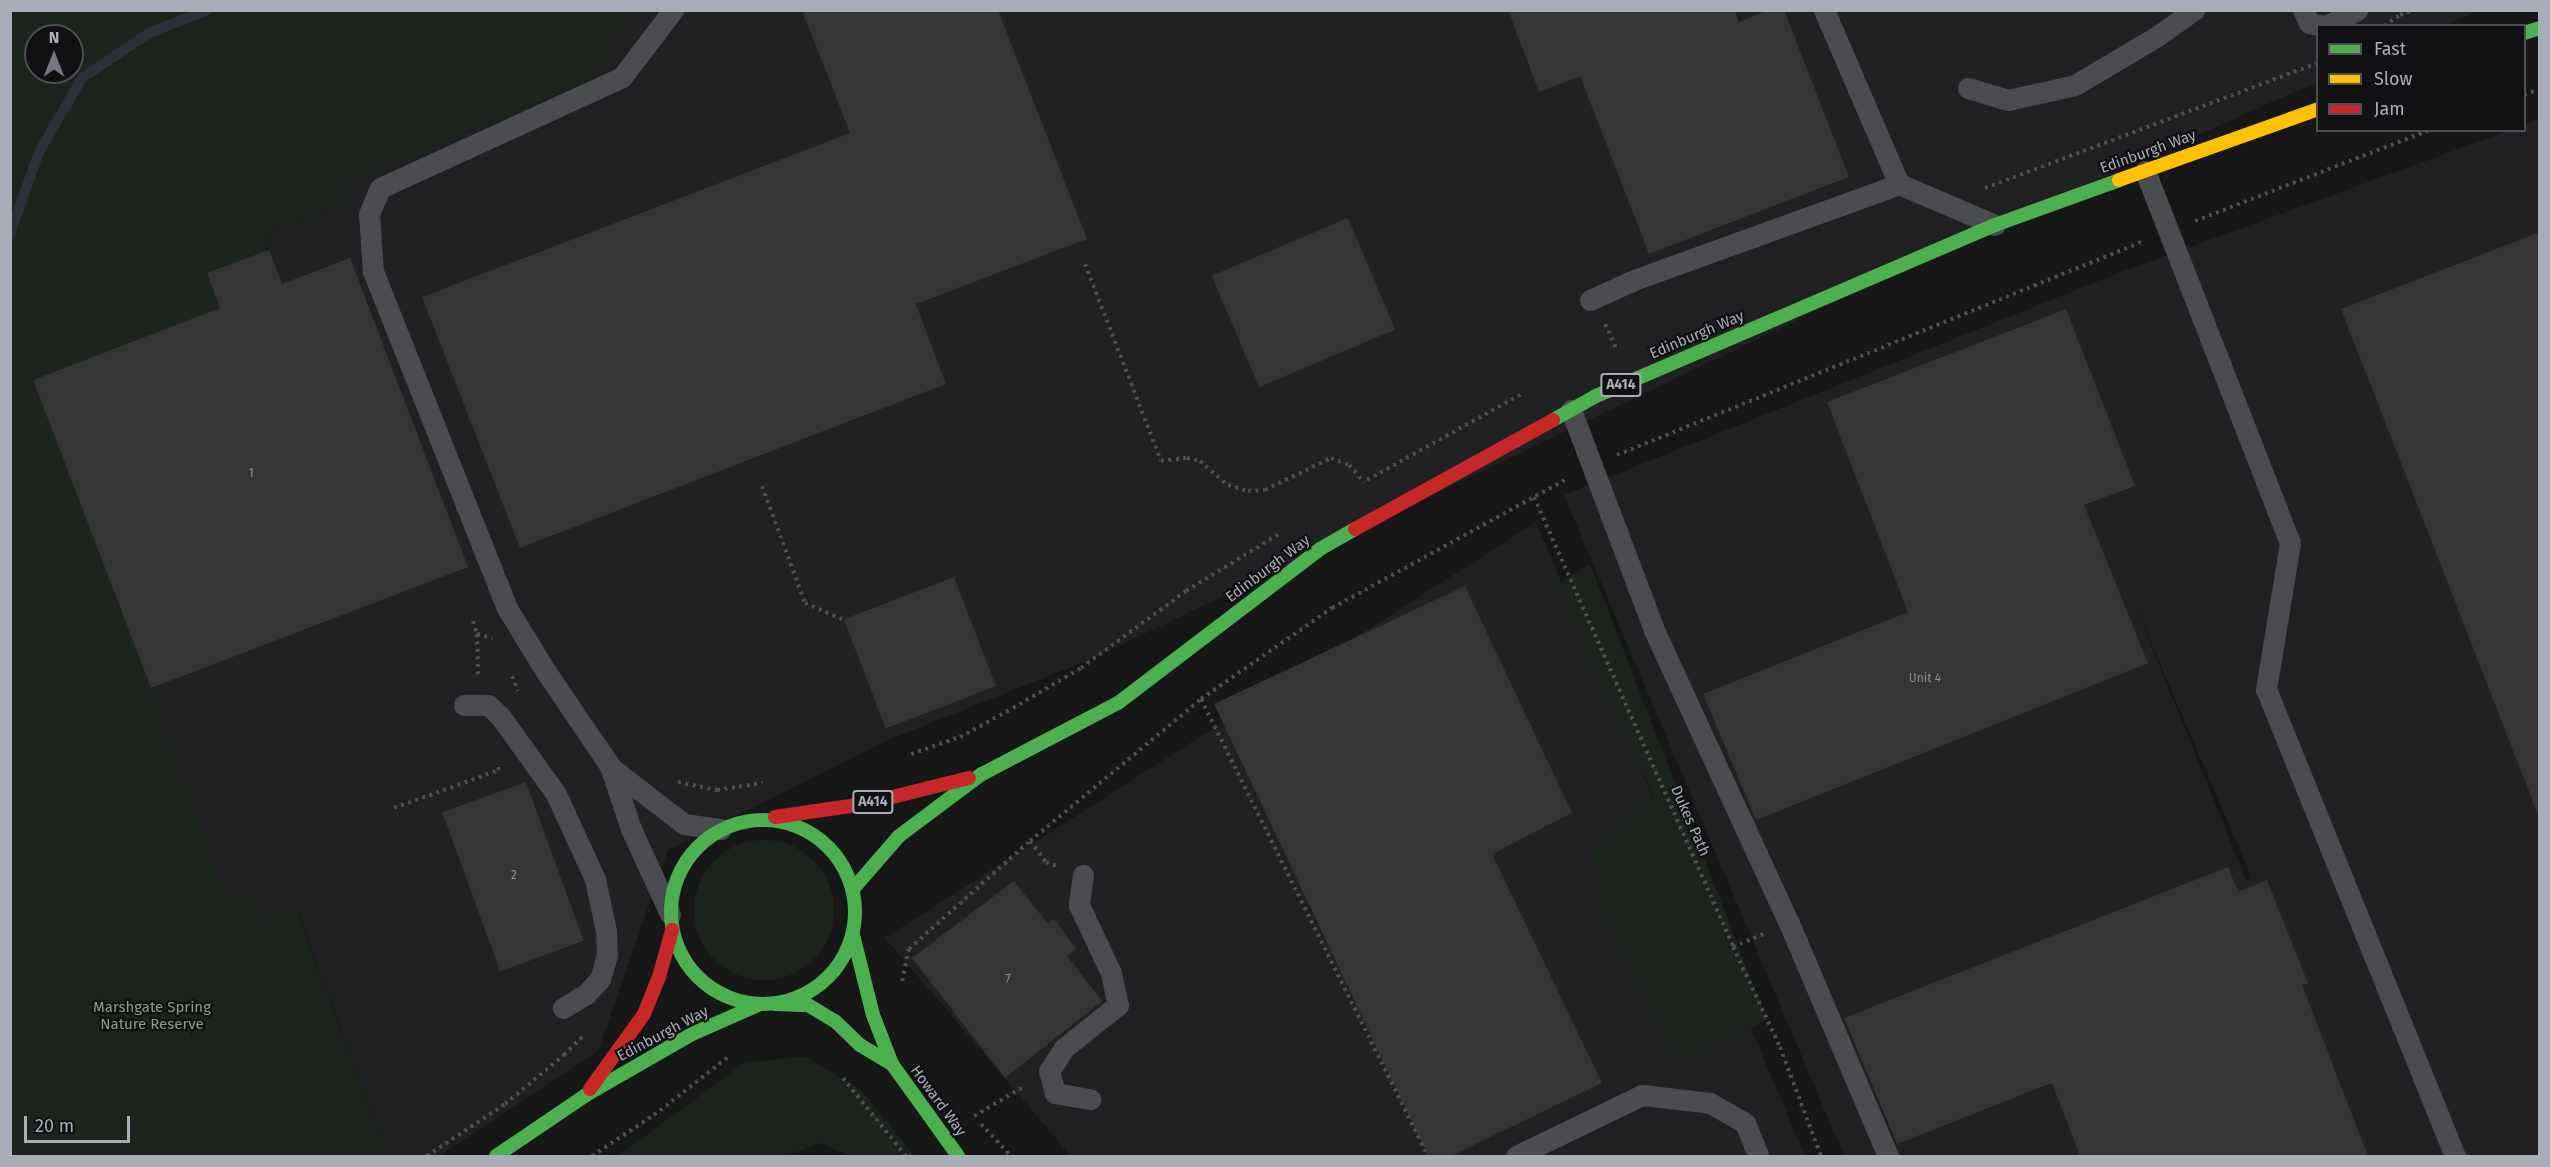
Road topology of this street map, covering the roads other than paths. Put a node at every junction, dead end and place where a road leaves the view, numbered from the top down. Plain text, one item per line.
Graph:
1 (673, 10) edge
2 (1824, 10) edge
3 (2194, 10) edge
4 (2303, 10) edge
5 (2357, 10) edge
6 (2316, 24) edge
7 (2329, 24) edge
8 (1968, 88) dead end
9 (2316, 110) edge
10 (2145, 171) junction
11 (1899, 184) junction
12 (1995, 225) junction
13 (1590, 300) dead end
14 (1571, 410) junction
15 (472, 705) road end
16 (610, 766) junction
17 (982, 774) junction
18 (763, 819) junction
19 (721, 829) junction
20 (1083, 875) road end
21 (853, 889) junction
22 (671, 922) junction
23 (853, 935) junction
24 (775, 1004) junction
25 (758, 1005) junction
26 (563, 1008) dead end
27 (892, 1064) junction
28 (586, 1095) junction
29 (1090, 1099) dead end
30 (496, 1156) edge
31 (958, 1156) edge
32 (1516, 1156) edge
33 (1758, 1156) edge
34 (1888, 1156) edge
35 (2455, 1156) edge

1 - 16 lane
2 - 11 lane
3 - 8 lane
4 - 6 lane
5 - 7 lane
9 - 10 main road, Edinburgh Way / A414
10 - 12 main road, Edinburgh Way / A414
10 - 35 lane
11 - 12 lane
11 - 13 lane
12 - 14 main road, Edinburgh Way / A414
14 - 17 main road, Edinburgh Way / A414
14 - 34 lane
15 - 26 lane
16 - 19 lane
16 - 22 lane
17 - 18 main road, Edinburgh Way / A414
17 - 21 main road, Edinburgh Way / A414
18 - 19 main road
18 - 21 main road
19 - 22 main road
20 - 29 lane
21 - 23 main road
22 - 25 main road
22 - 28 main road, Edinburgh Way
23 - 24 main road
23 - 27 main road
24 - 25 main road
24 - 27 main road
25 - 28 main road, Edinburgh Way
27 - 31 main road, Howard Way
28 - 30 main road, Edinburgh Way
32 - 33 lane

